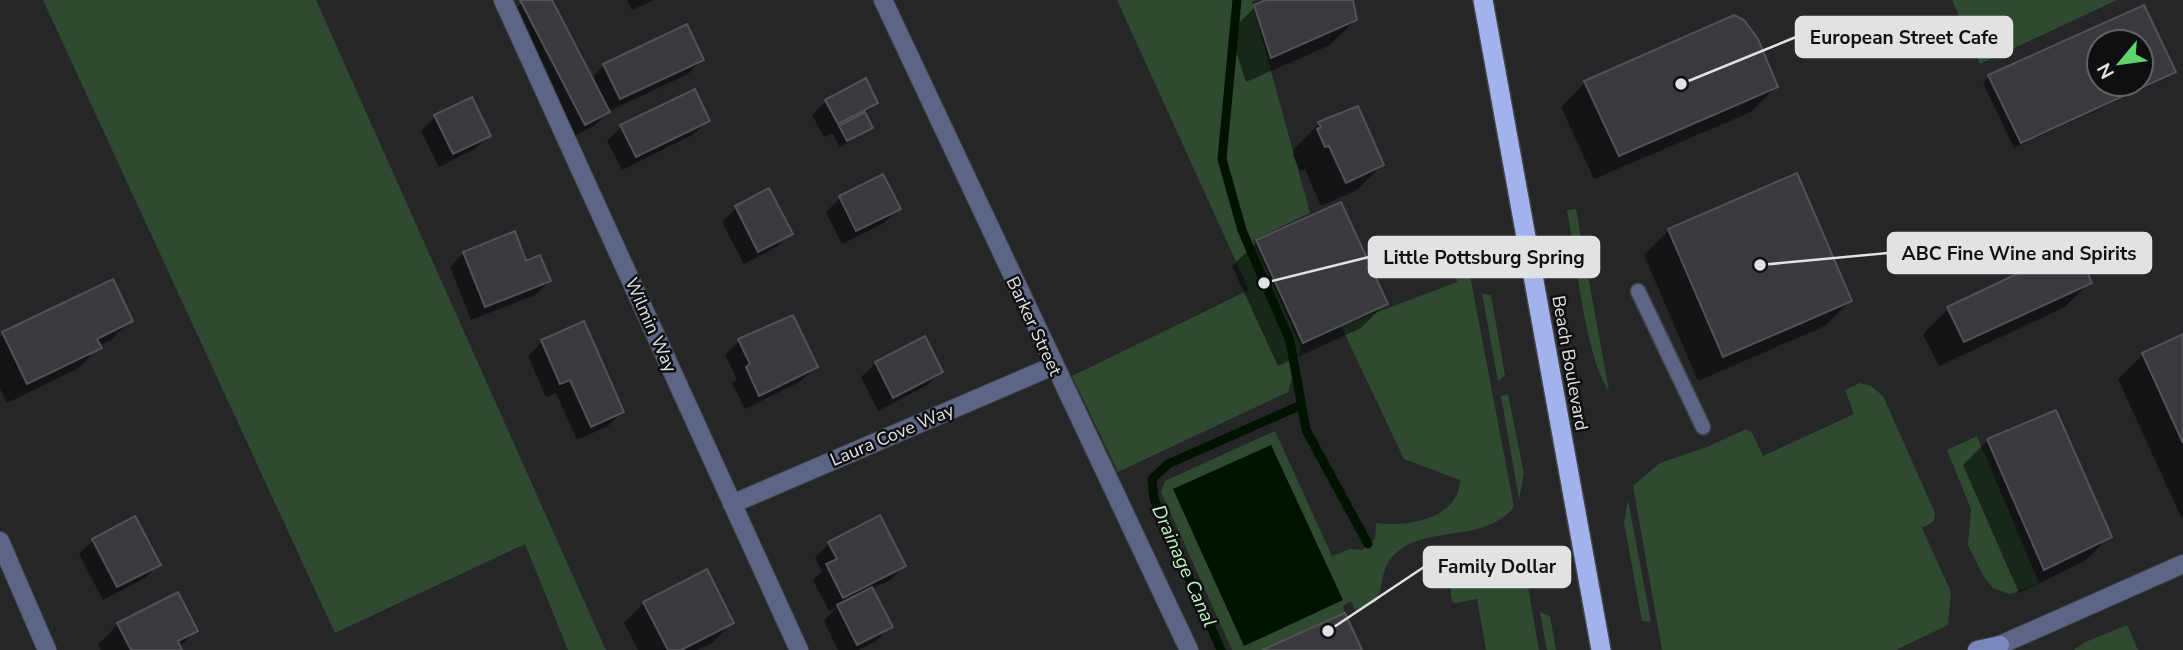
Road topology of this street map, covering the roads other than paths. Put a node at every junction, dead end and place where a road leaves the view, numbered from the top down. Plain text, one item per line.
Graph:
1 (503, 0) edge
2 (883, 0) edge
3 (1483, 0) edge
4 (1638, 291) dead end
5 (1052, 366) junction
6 (1703, 427) dead end
7 (732, 504) junction
8 (0, 541) edge
9 (2183, 564) edge
10 (1999, 648) edge
11 (47, 650) edge
12 (799, 650) edge
13 (1189, 650) edge
14 (1601, 650) edge
15 (1977, 650) edge

1 - 7 street, Wilmin Way
2 - 5 street, Barker Street
3 - 14 highway, Beach Boulevard
4 - 6 lane
5 - 7 street, Laura Cove Way
5 - 13 street, Barker Street
7 - 12 street, Wilmin Way
8 - 11 street
9 - 10 street
10 - 15 main road

